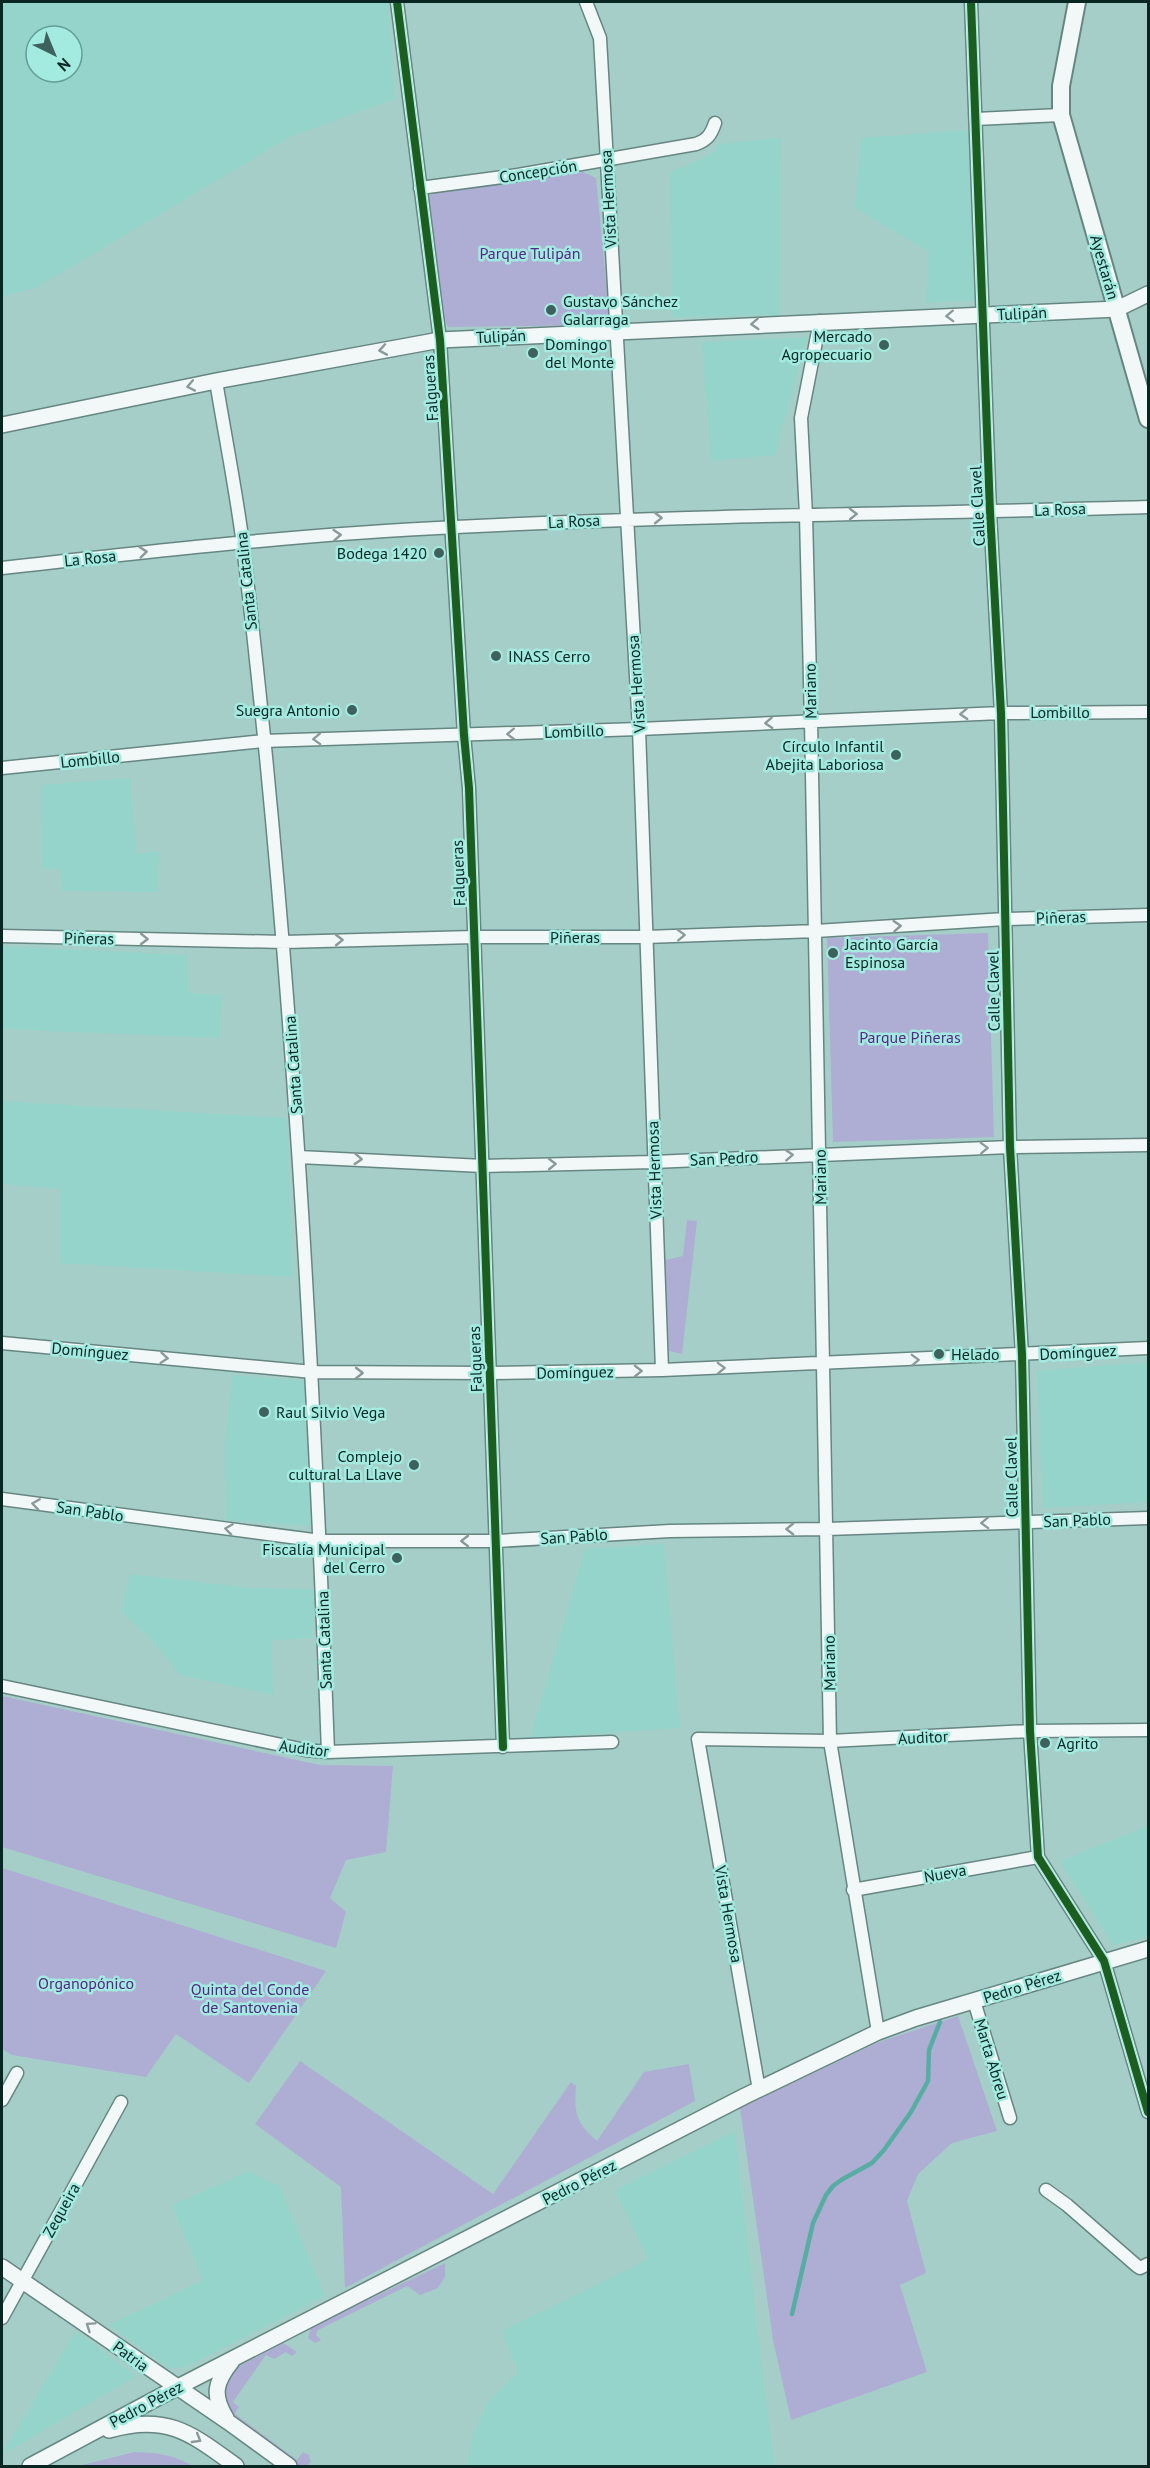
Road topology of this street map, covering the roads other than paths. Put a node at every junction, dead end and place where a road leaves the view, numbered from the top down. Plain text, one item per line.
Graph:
1 (397, 2) edge
2 (586, 2) edge
3 (971, 2) edge
4 (1077, 2) edge
5 (1061, 115) junction
6 (976, 120) junction
7 (715, 123) dead end
8 (606, 160) junction
9 (420, 188) junction
10 (1149, 294) edge
11 (1117, 309) junction
12 (982, 315) junction
13 (820, 321) junction
14 (616, 331) junction
15 (440, 340) junction
16 (216, 381) junction
17 (1149, 418) edge
18 (2, 425) edge
19 (1149, 507) edge
20 (990, 512) junction
21 (806, 515) junction
22 (625, 519) junction
23 (452, 527) junction
24 (242, 542) junction
25 (2, 567) edge
26 (1000, 712) junction
27 (1149, 712) edge
28 (811, 721) junction
29 (639, 729) junction
30 (464, 735) junction
31 (263, 741) junction
32 (2, 768) edge
33 (1149, 915) edge
34 (1005, 919) junction
35 (816, 932) junction
36 (2, 936) edge
37 (474, 937) junction
38 (645, 937) junction
39 (284, 942) junction
40 (1149, 1145) edge
41 (1010, 1147) junction
42 (819, 1154) junction
43 (299, 1157) junction
44 (653, 1162) junction
45 (483, 1166) junction
46 (2, 1343) edge
47 (1149, 1348) edge
48 (1022, 1355) junction
49 (824, 1364) junction
50 (662, 1370) junction
51 (313, 1372) junction
52 (489, 1373) junction
53 (2, 1499) edge
54 (1149, 1518) edge
55 (1026, 1522) junction
56 (827, 1529) junction
57 (321, 1541) junction
58 (497, 1541) junction
59 (2, 1686) edge
60 (1149, 1730) edge
61 (1030, 1731) junction
62 (698, 1739) joint
63 (830, 1741) junction
64 (612, 1742) dead end
65 (503, 1747) junction
66 (328, 1752) junction
67 (1038, 1857) junction
68 (853, 1890) junction
69 (1149, 1949) edge
70 (1104, 1961) junction
71 (974, 2001) junction
72 (878, 2032) junction
73 (16, 2073) dead end
74 (759, 2090) junction
75 (2, 2100) edge
76 (122, 2102) dead end
77 (1149, 2112) edge
78 (1010, 2118) dead end
79 (1046, 2190) dead end
80 (1149, 2264) edge
81 (2, 2267) edge
82 (21, 2281) junction
83 (2, 2318) edge
84 (233, 2360) junction
85 (176, 2388) junction
86 (154, 2400) junction
87 (227, 2421) junction
88 (171, 2426) junction
89 (81, 2439) junction
90 (30, 2466) edge
91 (236, 2466) edge
92 (289, 2466) edge

1 - 9 street, Falgueras
2 - 8 street, Vista Hermosa
3 - 6 street, Calle Clavel
4 - 5 main road, Ayestarán
5 - 6 street
5 - 11 main road, Ayestarán
6 - 12 street, Calle Clavel
7 - 8 street, Concepción
8 - 9 street, Concepción
8 - 14 street, Vista Hermosa
9 - 15 street, Falgueras
10 - 11 street, Tulipán
11 - 12 street, Tulipán
11 - 17 main road, Ayestarán
12 -> 13 street, Tulipán
12 - 20 street, Calle Clavel
13 -> 14 street, Tulipán
13 - 21 street, Mariano
14 - 15 street, Tulipán
14 - 22 street, Vista Hermosa
15 -> 16 street, Tulipán
15 - 23 street, Falgueras
16 -> 18 street, Tulipán
16 - 24 street, Santa Catalina
19 - 20 street, La Rosa
21 -> 20 street, La Rosa
20 - 26 street, Calle Clavel
22 -> 21 street, La Rosa
21 - 28 street, Mariano
22 - 23 street, La Rosa
22 - 29 street, Vista Hermosa
24 -> 23 street, La Rosa
23 - 30 street, Falgueras
25 -> 24 street, La Rosa
24 - 31 street, Santa Catalina
26 - 27 street, Lombillo
26 -> 28 street, Lombillo
26 - 34 street, Calle Clavel
28 -> 29 street, Lombillo
28 - 35 street, Mariano
29 -> 30 street, Lombillo
29 - 38 street, Vista Hermosa
30 -> 31 street, Lombillo
30 - 37 street, Falgueras
31 - 32 street, Lombillo
31 - 39 street, Santa Catalina
33 - 34 street, Piñeras
35 -> 34 street, Piñeras
34 - 41 street, Calle Clavel
38 -> 35 street, Piñeras
35 - 42 street, Mariano
36 -> 39 street, Piñeras
37 - 38 street, Piñeras
39 -> 37 street, Piñeras
37 - 45 street, Falgueras
38 - 44 street, Vista Hermosa
39 - 43 street, Santa Catalina
40 - 41 street, San Pedro
42 -> 41 street, San Pedro
41 - 48 street, Calle Clavel
44 -> 42 street, San Pedro
42 - 49 street, Mariano
43 -> 45 street, San Pedro
43 - 51 street, Santa Catalina
45 -> 44 street, San Pedro
44 - 50 street, Vista Hermosa
45 - 52 street, Falgueras
46 -> 51 street, Domínguez
47 - 48 street, Domínguez
49 -> 48 street, Domínguez
48 - 55 street, Calle Clavel
50 -> 49 street, Domínguez
49 - 56 street, Mariano
52 -> 50 street, Domínguez
51 -> 52 street, Domínguez
51 - 57 street, Santa Catalina
52 - 58 street, Falgueras
57 -> 53 street, San Pablo
54 - 55 street, San Pablo
55 -> 56 street, San Pablo
55 - 61 street, Calle Clavel
56 -> 58 street, San Pablo
56 - 63 street, Mariano
58 -> 57 street, San Pablo
57 - 66 street, Santa Catalina
58 - 65 street, Falgueras
59 - 66 street, Auditor
60 - 61 street, Auditor
61 - 63 street, Auditor
61 - 67 street, Calle Clavel
62 - 63 street, Auditor
62 - 74 street, Vista Hermosa
63 - 68 street, Mariano
64 - 65 street, Auditor
65 - 66 street, Auditor
67 - 68 street, Nueva
67 - 70 street, Calle Clavel
68 - 72 street, Mariano
69 - 70 street, Pedro Pérez
70 - 71 street, Pedro Pérez
70 - 77 street, Calle Clavel
71 - 72 street, Pedro Pérez
71 - 78 street, Marta Abreu
72 - 74 street, Pedro Pérez
73 - 75 street
74 - 84 street, Pedro Pérez
76 - 82 street, Zequeira
79 - 80 street
81 - 82 street, Patria
82 - 83 street, Zequeira
85 -> 82 street, Patria
84 - 85 street, Pedro Pérez
84 - 87 street
85 - 86 street, Pedro Pérez
85 - 87 street, Patria
86 - 88 street
86 - 89 street, Pedro Pérez
87 - 92 street, Patria
88 - 89 street
88 -> 91 street
89 - 90 street, Pedro Pérez

